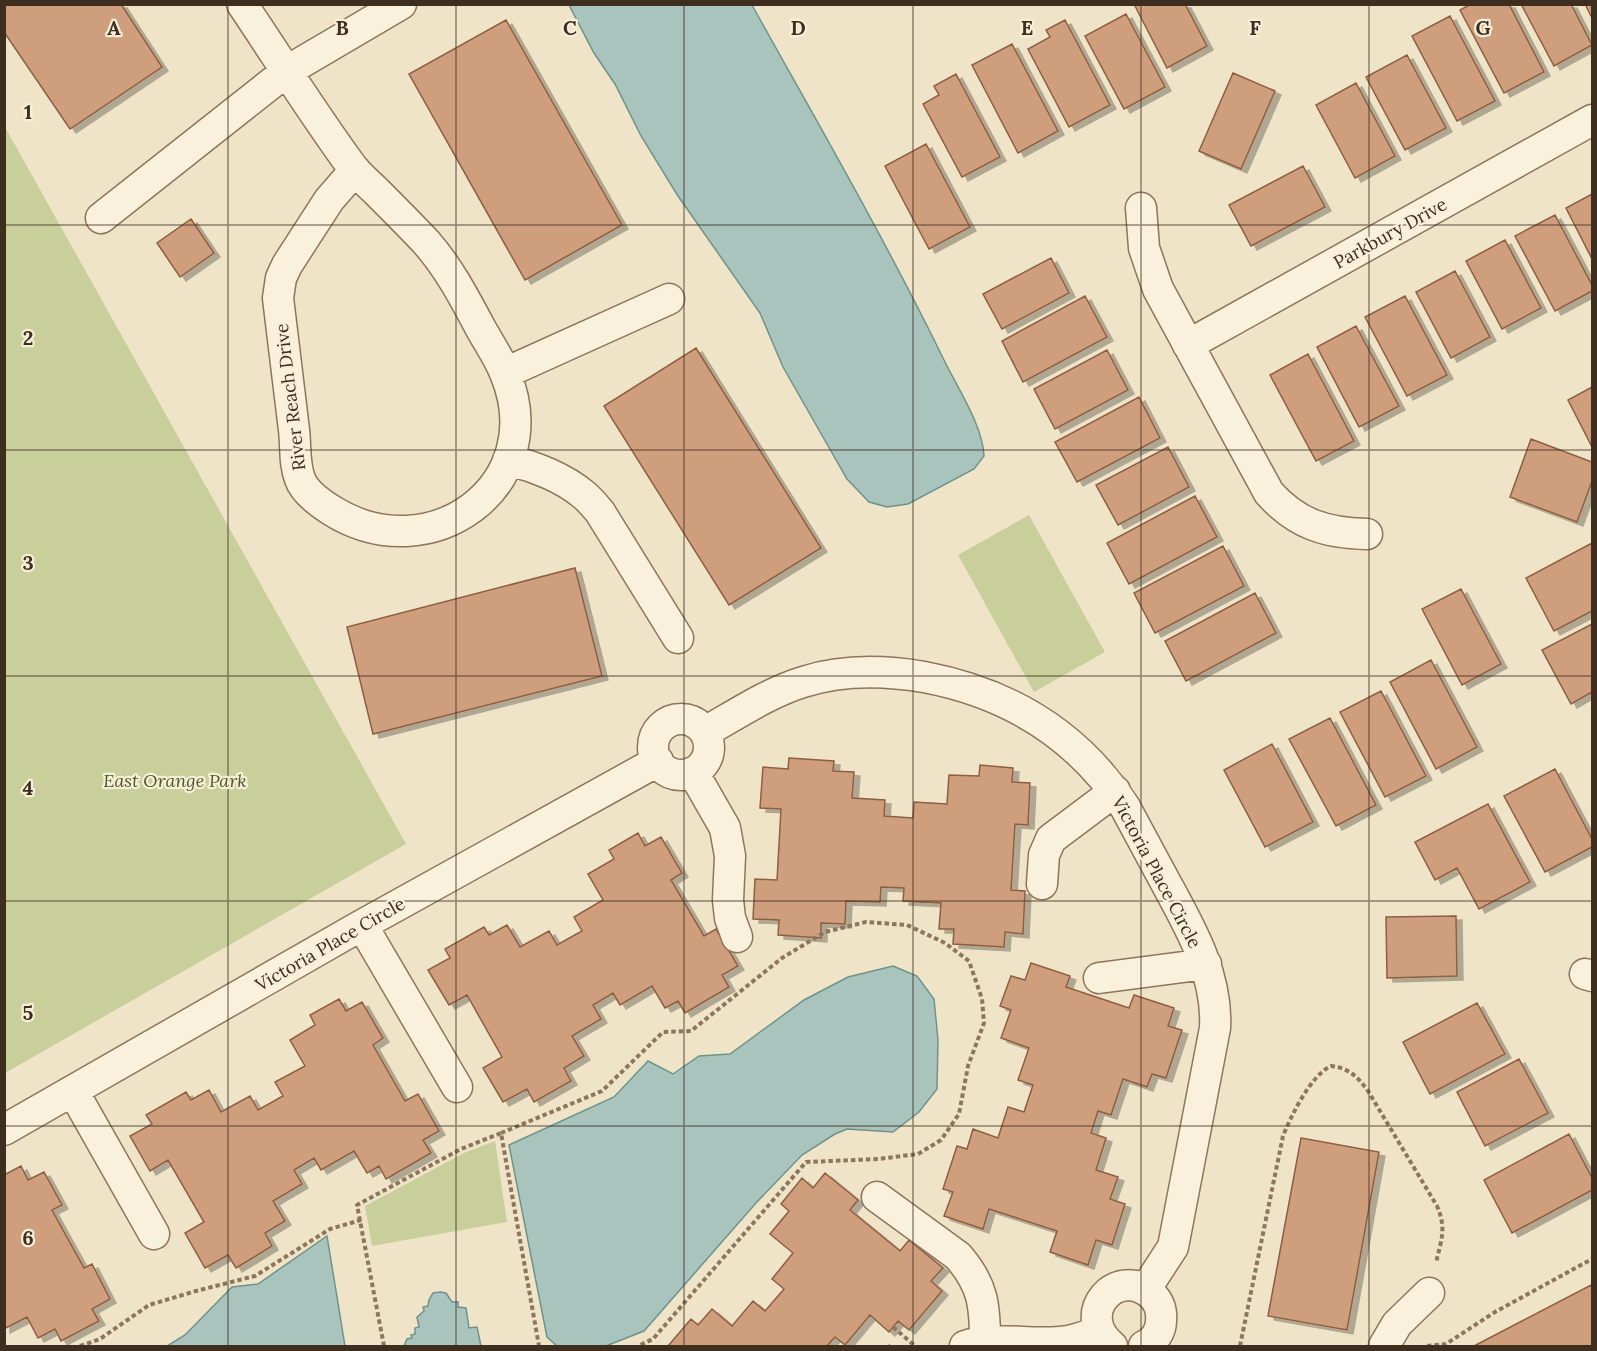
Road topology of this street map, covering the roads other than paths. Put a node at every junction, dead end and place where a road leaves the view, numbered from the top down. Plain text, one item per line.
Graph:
1 (242, 4) edge
2 (401, 4) edge
3 (287, 71) junction
4 (1593, 120) edge
5 (355, 170) junction
6 (1141, 208) dead end
7 (101, 218) dead end
8 (669, 299) dead end
9 (1188, 345) junction
10 (505, 373) junction
11 (508, 460) junction
12 (1367, 534) dead end
13 (678, 638) dead end
14 (705, 732) junction
15 (658, 761) junction
16 (693, 772) junction
17 (1115, 791) junction
18 (1042, 884) dead end
19 (362, 926) junction
20 (737, 937) dead end
21 (1206, 964) junction
22 (1099, 978) dead end
23 (457, 1087) dead end
24 (73, 1091) junction
25 (4, 1130) edge
26 (877, 1197) dead end
27 (154, 1234) dead end
28 (1145, 1290) junction
29 (1429, 1293) road end
30 (1106, 1339) edge
31 (975, 1344) edge
32 (1144, 1347) edge
33 (1383, 1347) edge

1 - 3 street, River Reach Drive
2 - 3 street
3 - 5 street, River Reach Drive
3 - 7 street
4 - 9 street, Parkbury Drive
5 - 10 street, River Reach Drive
5 - 11 street, River Reach Drive
6 - 9 street
8 - 10 street
9 - 12 street
10 - 11 street, River Reach Drive
11 - 13 street
14 - 15 street
14 - 16 street
14 - 17 street, Victoria Place Circle
15 - 16 street
15 - 19 street, Victoria Place Circle
16 - 20 street
17 - 18 street
17 - 21 street, Victoria Place Circle
19 - 23 street
19 - 24 street, Victoria Place Circle
21 - 22 street
21 - 28 street, Victoria Place Circle
24 - 25 street, Victoria Place Circle
24 - 27 street
26 - 31 street
28 - 30 street
28 - 32 street
29 - 33 street
30 - 31 street

